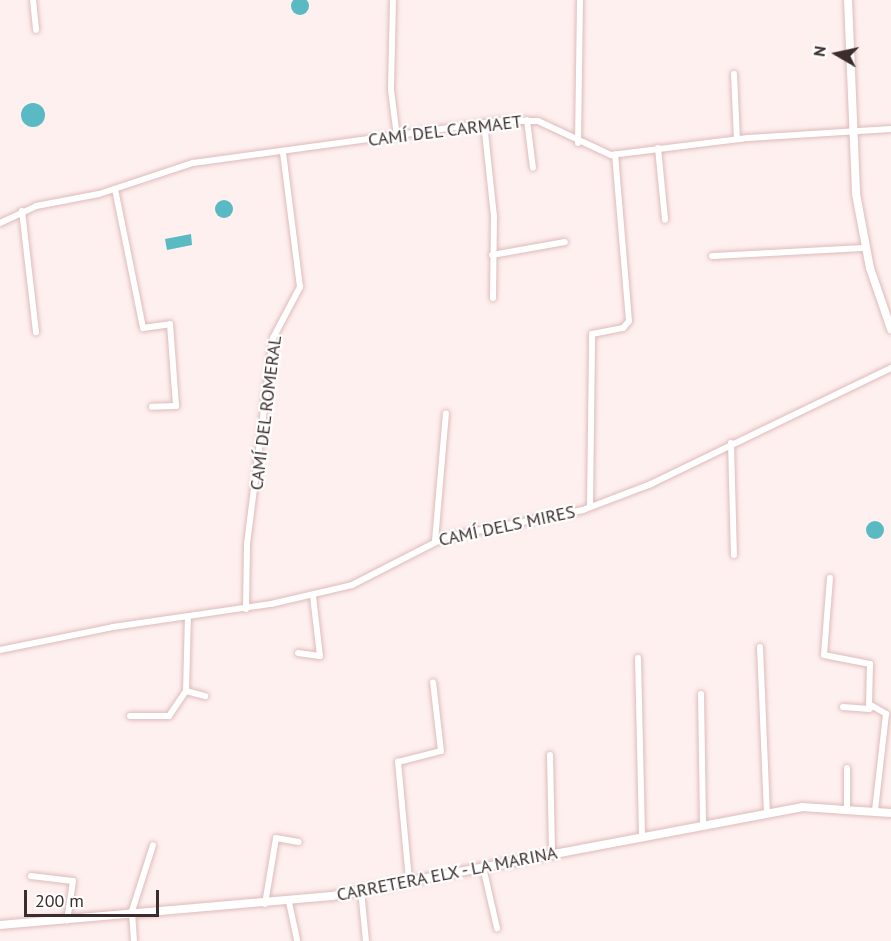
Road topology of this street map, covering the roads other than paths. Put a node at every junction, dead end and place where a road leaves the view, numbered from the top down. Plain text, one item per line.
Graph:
1 (33, 0) edge
2 (393, 0) edge
3 (580, 0) edge
4 (848, 0) edge
5 (36, 30) dead end
6 (734, 74) dead end
7 (527, 120) junction
8 (484, 123) junction
9 (891, 129) edge
10 (853, 131) junction
11 (397, 137) junction
12 (737, 139) junction
13 (578, 143) junction
14 (658, 148) junction
15 (283, 153) junction
16 (615, 155) junction
17 (533, 168) dead end
18 (115, 189) junction
19 (22, 211) junction
20 (665, 220) dead end
21 (0, 223) edge
22 (565, 242) dead end
23 (865, 248) junction
24 (492, 255) junction
25 (712, 256) dead end
26 (493, 298) dead end
27 (891, 329) edge
28 (36, 332) dead end
29 (891, 368) edge
30 (152, 407) dead end
31 (446, 413) dead end
32 (730, 443) junction
33 (590, 507) junction
34 (435, 541) junction
35 (734, 555) dead end
36 (830, 578) dead end
37 (313, 596) junction
38 (246, 609) junction
39 (188, 617) junction
40 (760, 647) dead end
41 (0, 650) edge
42 (298, 653) dead end
43 (638, 658) dead end
44 (433, 682) dead end
45 (186, 691) junction
46 (701, 694) dead end
47 (205, 696) dead end
48 (843, 707) dead end
49 (870, 709) junction
50 (130, 716) dead end
51 (550, 755) dead end
52 (847, 768) dead end
53 (847, 808) junction
54 (875, 811) junction
55 (891, 813) edge
56 (766, 814) junction
57 (703, 826) junction
58 (642, 835) junction
59 (300, 842) dead end
60 (153, 845) dead end
61 (552, 854) junction
62 (483, 867) junction
63 (31, 876) dead end
64 (409, 879) junction
65 (361, 890) junction
66 (289, 902) junction
67 (265, 904) junction
68 (132, 911) junction
69 (67, 921) junction
70 (0, 926) edge
71 (497, 928) dead end
72 (134, 941) edge
73 (297, 941) edge
74 (366, 941) edge

1 - 5 street
2 - 11 street
3 - 13 street
4 - 10 main road
6 - 12 street
7 - 8 street, CAMÍ DEL CARMAET
7 - 13 street, CAMÍ DEL CARMAET
7 - 17 street
8 - 11 street, CAMÍ DEL CARMAET
8 - 24 street
9 - 10 street, CAMÍ DEL CARMAET
10 - 12 street, CAMÍ DEL CARMAET
10 - 23 main road
11 - 15 street, CAMÍ DEL CARMAET
12 - 14 street, CAMÍ DEL CARMAET
13 - 16 street, CAMÍ DEL CARMAET
14 - 16 street, CAMÍ DEL CARMAET
14 - 20 street
15 - 18 street, CAMÍ DEL CARMAET
15 - 38 street, CAMÍ DEL ROMERAL
16 - 33 street
18 - 19 street, CAMÍ DEL CARMAET
18 - 30 street
19 - 21 street, CAMÍ DEL CARMAET
19 - 28 street
22 - 24 street
23 - 25 street
23 - 27 main road
24 - 26 street
29 - 32 street, CAMÍ DELS MIRES
31 - 34 street
32 - 33 street, CAMÍ DELS MIRES
32 - 35 street
33 - 34 street, CAMÍ DELS MIRES
34 - 37 street, CAMÍ DELS MIRES
36 - 49 street
37 - 38 street, CAMÍ DELS MIRES
37 - 42 street
38 - 39 street, CAMÍ DELS MIRES
39 - 41 street, CAMÍ DELS MIRES
39 - 45 street
40 - 56 street
43 - 58 street
44 - 64 street
45 - 47 street
45 - 50 street
46 - 57 street
48 - 49 street
49 - 54 street
51 - 61 street
52 - 53 street
53 - 54 main road, CARRETERA ELX - LA MARINA
53 - 56 main road, CARRETERA ELX - LA MARINA
54 - 55 main road, CARRETERA ELX - LA MARINA
56 - 57 main road, CARRETERA ELX - LA MARINA
57 - 58 main road, CARRETERA ELX - LA MARINA
58 - 61 main road, CARRETERA ELX - LA MARINA
59 - 67 street
60 - 68 street
61 - 62 main road, CARRETERA ELX - LA MARINA
62 - 64 main road, CARRETERA ELX - LA MARINA
62 - 71 street
63 - 69 street
64 - 65 main road, CARRETERA ELX - LA MARINA
65 - 66 main road, CARRETERA ELX - LA MARINA
65 - 74 street
66 - 67 main road, CARRETERA ELX - LA MARINA
66 - 73 street
67 - 68 main road, CARRETERA ELX - LA MARINA
68 - 69 main road, CARRETERA ELX - LA MARINA
68 - 72 street
69 - 70 main road, CARRETERA ELX - LA MARINA

